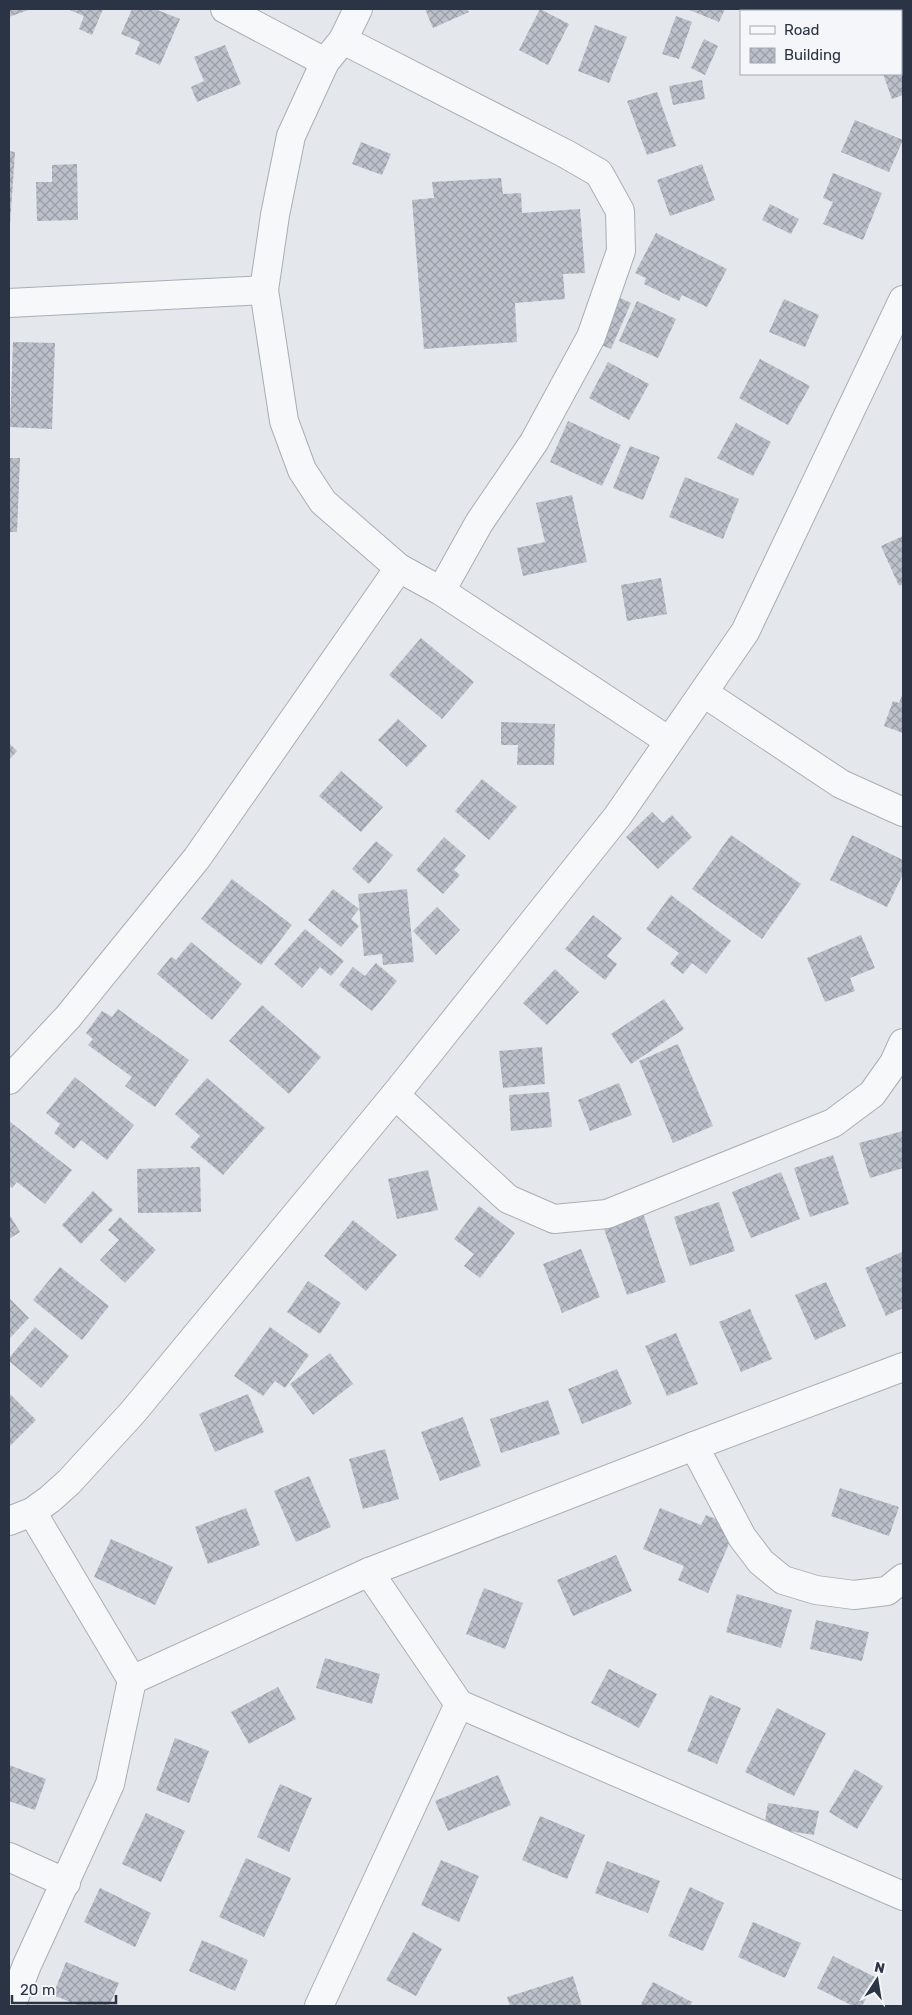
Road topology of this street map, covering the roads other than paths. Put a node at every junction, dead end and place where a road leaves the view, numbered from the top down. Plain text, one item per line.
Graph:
1 (225, 9) edge
2 (358, 9) edge
3 (344, 40) junction
4 (325, 62) junction
5 (264, 290) junction
6 (903, 300) edge
7 (9, 303) edge
8 (399, 568) junction
9 (441, 592) junction
10 (704, 693) junction
11 (669, 741) junction
12 (903, 812) edge
13 (903, 1043) edge
14 (9, 1080) edge
15 (396, 1095) junction
16 (903, 1367) edge
17 (694, 1446) junction
18 (21, 1516) edge
19 (369, 1572) junction
20 (903, 1578) edge
21 (132, 1680) junction
22 (460, 1704) junction
23 (9, 1857) edge
24 (66, 1883) junction
25 (903, 1896) edge
26 (11, 2006) edge
27 (319, 2006) edge

1 - 4 street
2 - 3 street
3 - 4 street
3 - 9 street
4 - 5 street
5 - 7 street
5 - 8 street
6 - 10 street
8 - 9 street
8 - 14 street
9 - 11 street
10 - 11 street
10 - 12 street
11 - 15 street
13 - 15 street
15 - 18 street
16 - 17 street
17 - 19 street
17 - 20 street
18 - 21 street
19 - 21 street
19 - 22 street
21 - 24 street
22 - 25 street
22 - 27 street
23 - 24 street
24 - 26 street

